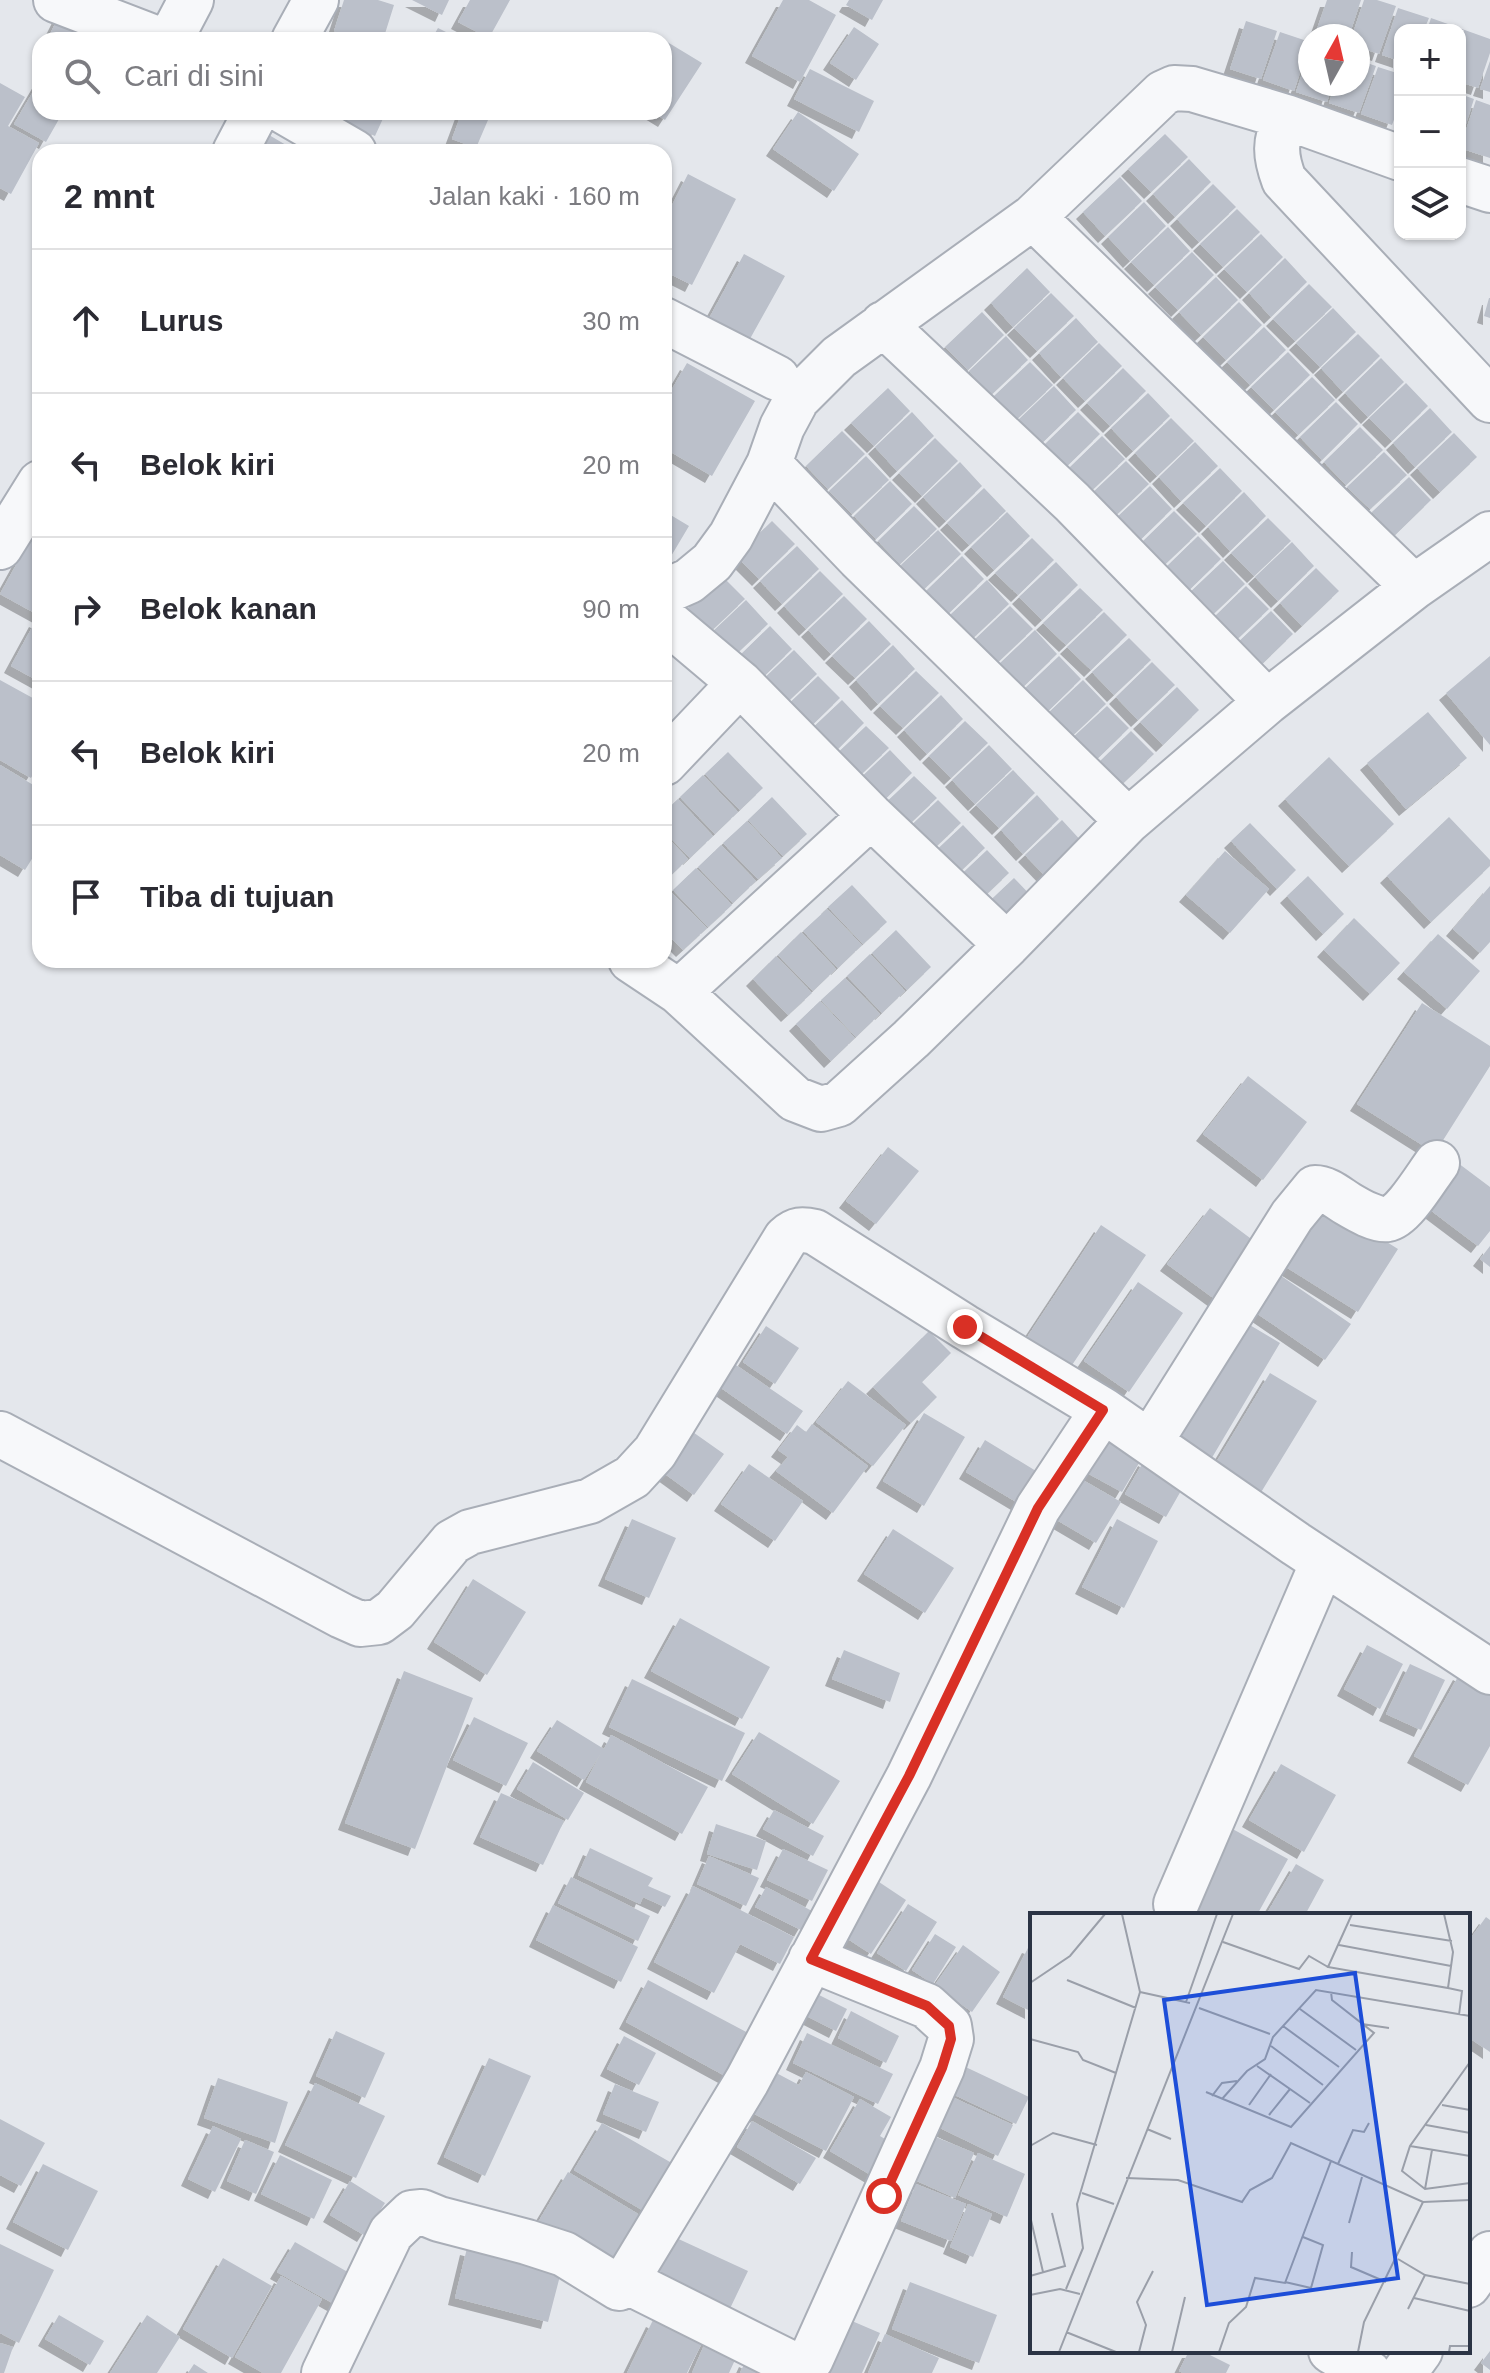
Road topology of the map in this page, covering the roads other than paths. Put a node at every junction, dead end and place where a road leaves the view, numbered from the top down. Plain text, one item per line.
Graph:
1 (56, 0) edge
2 (191, 0) edge
3 (316, 0) edge
4 (139, 32) edge
5 (174, 32) edge
6 (298, 32) edge
7 (1286, 117) junction
8 (252, 120) edge
9 (299, 120) edge
10 (239, 144) edge
11 (340, 144) edge
12 (1394, 156) edge
13 (1466, 182) edge
14 (1490, 190) edge
15 (1033, 217) junction
16 (672, 324) edge
17 (883, 324) junction
18 (777, 378) dead end
19 (1490, 399) edge
20 (769, 464) junction
21 (32, 496) edge
22 (1490, 534) edge
23 (0, 547) edge
24 (1414, 587) junction
25 (672, 588) edge
26 (672, 626) edge
27 (740, 683) junction
28 (1267, 702) junction
29 (672, 755) edge
30 (871, 816) junction
31 (1128, 821) junction
32 (1007, 945) junction
33 (643, 968) edge
34 (679, 992) junction
35 (1437, 1163) dead end
36 (1103, 1410) junction
37 (0, 1434) edge
38 (1150, 1442) junction
39 (1323, 1562) junction
40 (1490, 1672) edge
41 (1176, 1904) dead end
42 (811, 1959) junction
43 (1490, 2254) edge
44 (624, 2280) junction
45 (1470, 2282) edge
46 (1334, 2353) edge
47 (1419, 2353) edge
48 (324, 2373) edge
49 (1369, 2373) edge
50 (1404, 2373) edge

1 - 4 street
2 - 5 street
3 - 6 street
7 - 12 street
7 - 15 street
7 - 19 street
8 - 10 street
9 - 11 street
13 - 14 street
15 - 17 street
15 - 24 street
16 - 18 street
17 - 20 street
17 - 28 street
20 - 25 street
20 - 31 street
21 - 23 street
22 - 24 street
24 - 28 street
26 - 27 street
27 - 29 street
27 - 30 street
28 - 31 street
30 - 32 street
30 - 34 street
31 - 32 street
32 - 34 street
33 - 34 street
35 - 38 street
36 - 37 street
36 - 38 street
36 - 42 street
38 - 39 street
39 - 40 street
39 - 41 street
42 - 44 street
42 - 44 street
43 - 45 street
44 - 48 street
46 - 49 street
47 - 50 street

